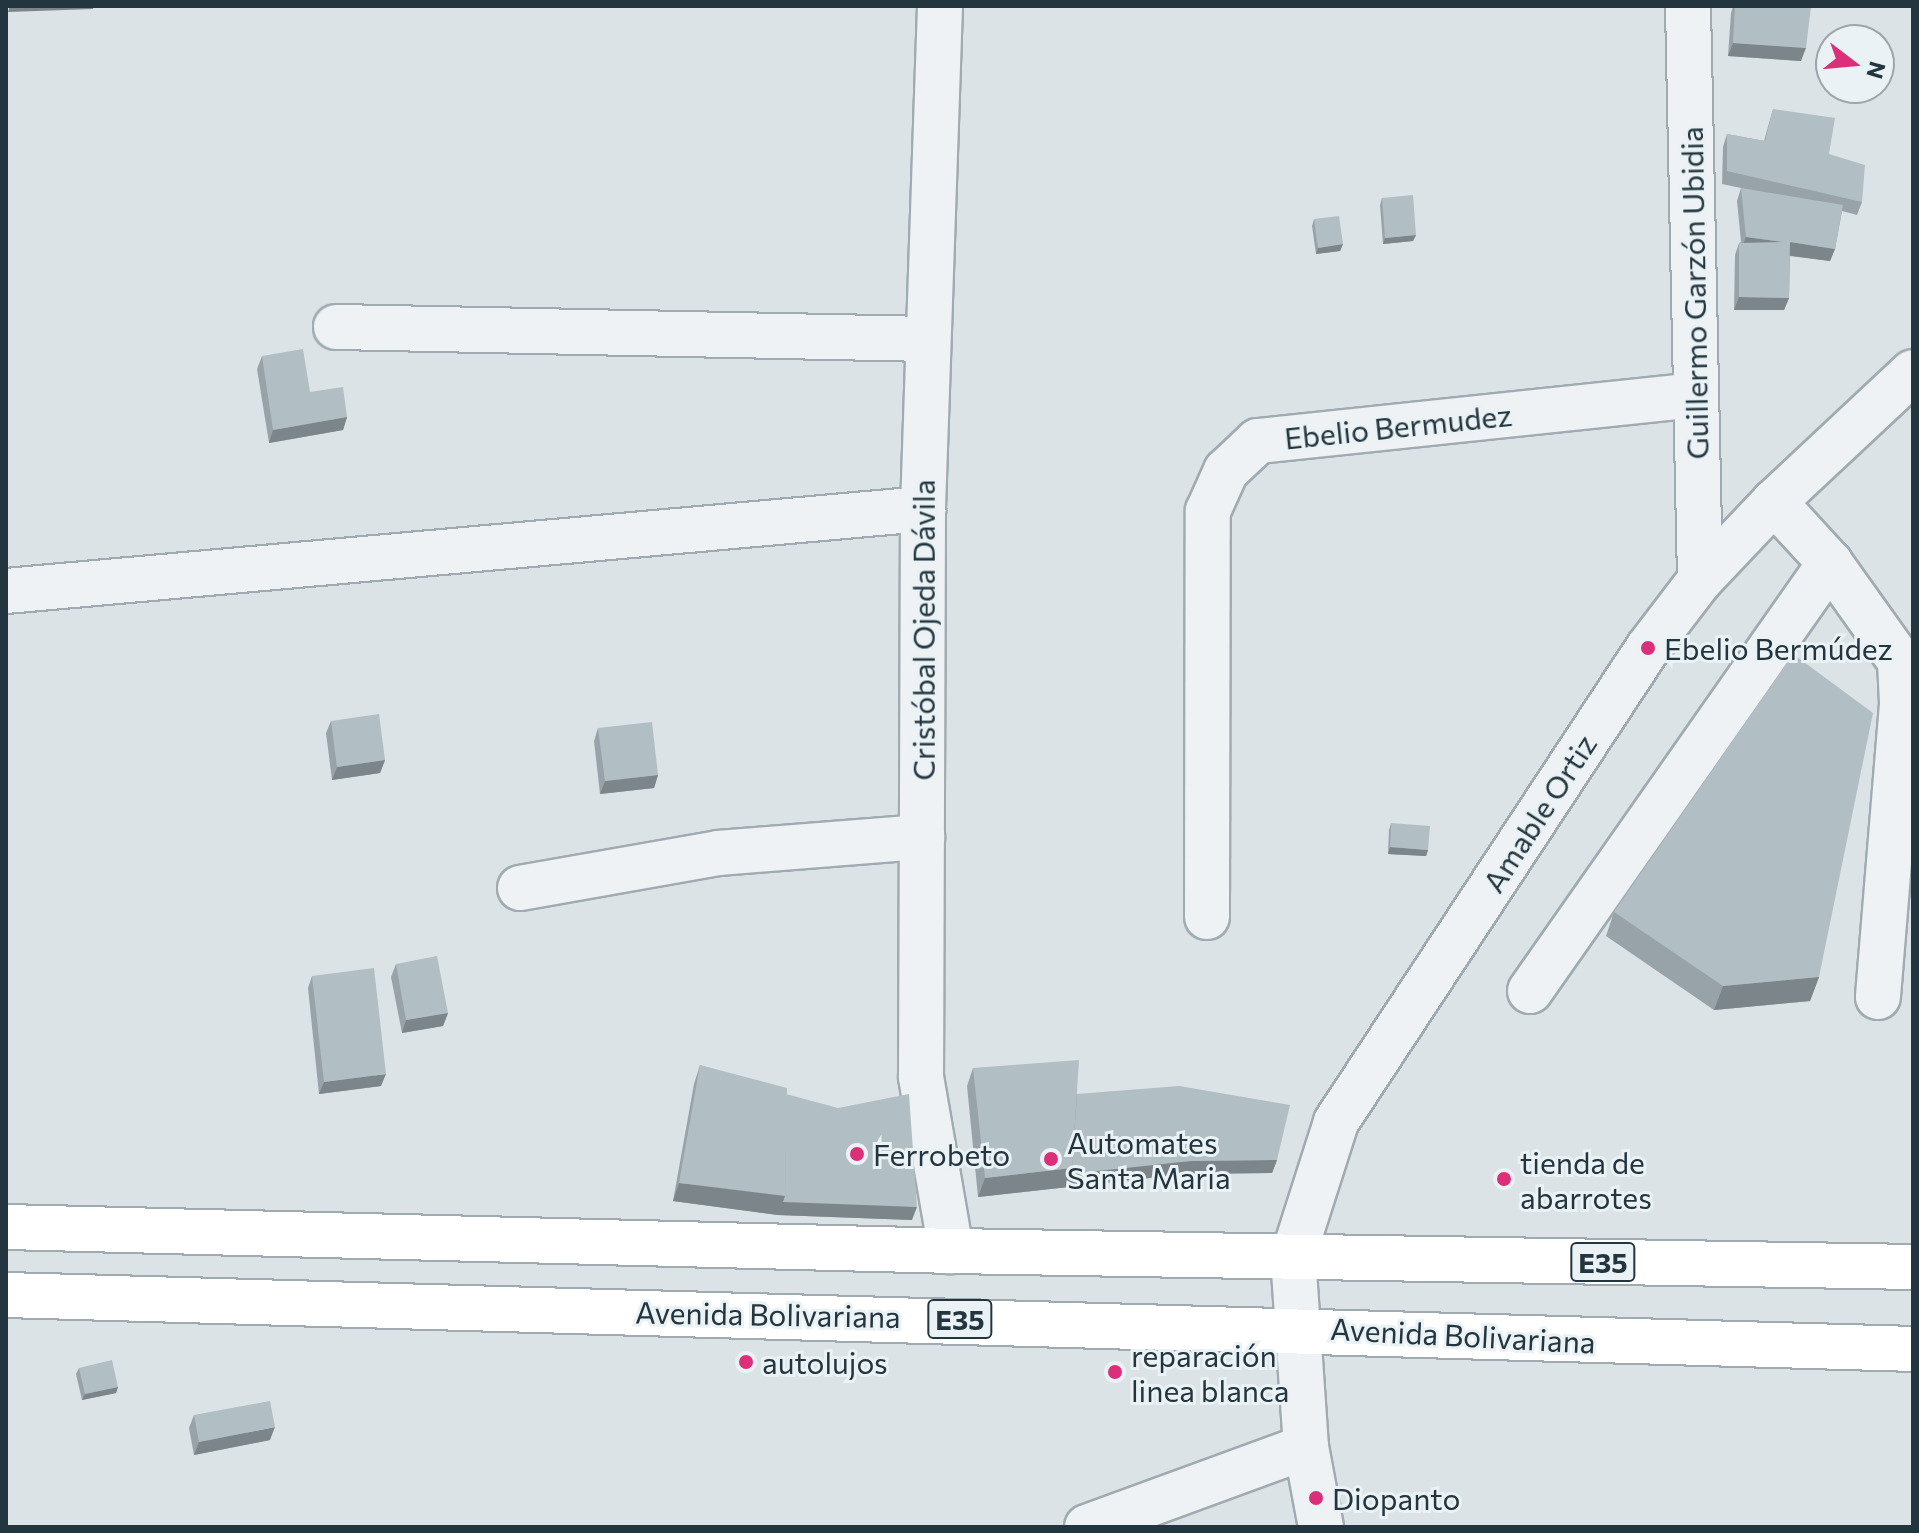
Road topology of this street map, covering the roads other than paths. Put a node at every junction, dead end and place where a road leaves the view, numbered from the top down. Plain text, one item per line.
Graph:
1 (940, 6) edge
2 (1688, 6) edge
3 (336, 327) dead end
4 (928, 339) junction
5 (1913, 372) edge
6 (1695, 395) junction
7 (1774, 502) junction
8 (923, 509) junction
9 (1830, 563) junction
10 (1700, 580) junction
11 (6, 591) edge
12 (922, 837) junction
13 (520, 888) dead end
14 (1207, 917) dead end
15 (1530, 991) dead end
16 (1878, 997) dead end
17 (6, 1227) edge
18 (951, 1251) junction
19 (1293, 1257) junction
20 (1913, 1267) edge
21 (6, 1295) edge
22 (1299, 1328) junction
23 (1913, 1349) edge
24 (1306, 1447) junction
25 (1087, 1527) edge
26 (1321, 1527) edge

1 - 4 street, Cristóbal Ojeda Dávila
2 - 6 street, Guillermo Garzón Ubidia
3 - 4 street
4 - 8 street, Cristóbal Ojeda Dávila
5 - 7 street, Amable Ortiz
6 - 10 street, Guillermo Garzón Ubidia
6 - 14 street, Ebelio Bermudez
7 - 9 street
7 - 10 street, Amable Ortiz
8 - 11 street
8 - 12 street, Cristóbal Ojeda Dávila
9 - 15 street
9 - 16 street
10 - 19 street, Amable Ortiz
12 - 13 street
12 - 18 street, Cristóbal Ojeda Dávila
17 - 18 highway, E35
18 - 19 highway, E35
19 - 20 highway, E35
19 - 22 street, Amable Ortiz
21 - 22 highway, Avenida Bolivariana / E35
22 - 23 highway, Avenida Bolivariana / E35
22 - 24 street, Amable Ortiz
24 - 25 street
24 - 26 street, Amable Ortiz

